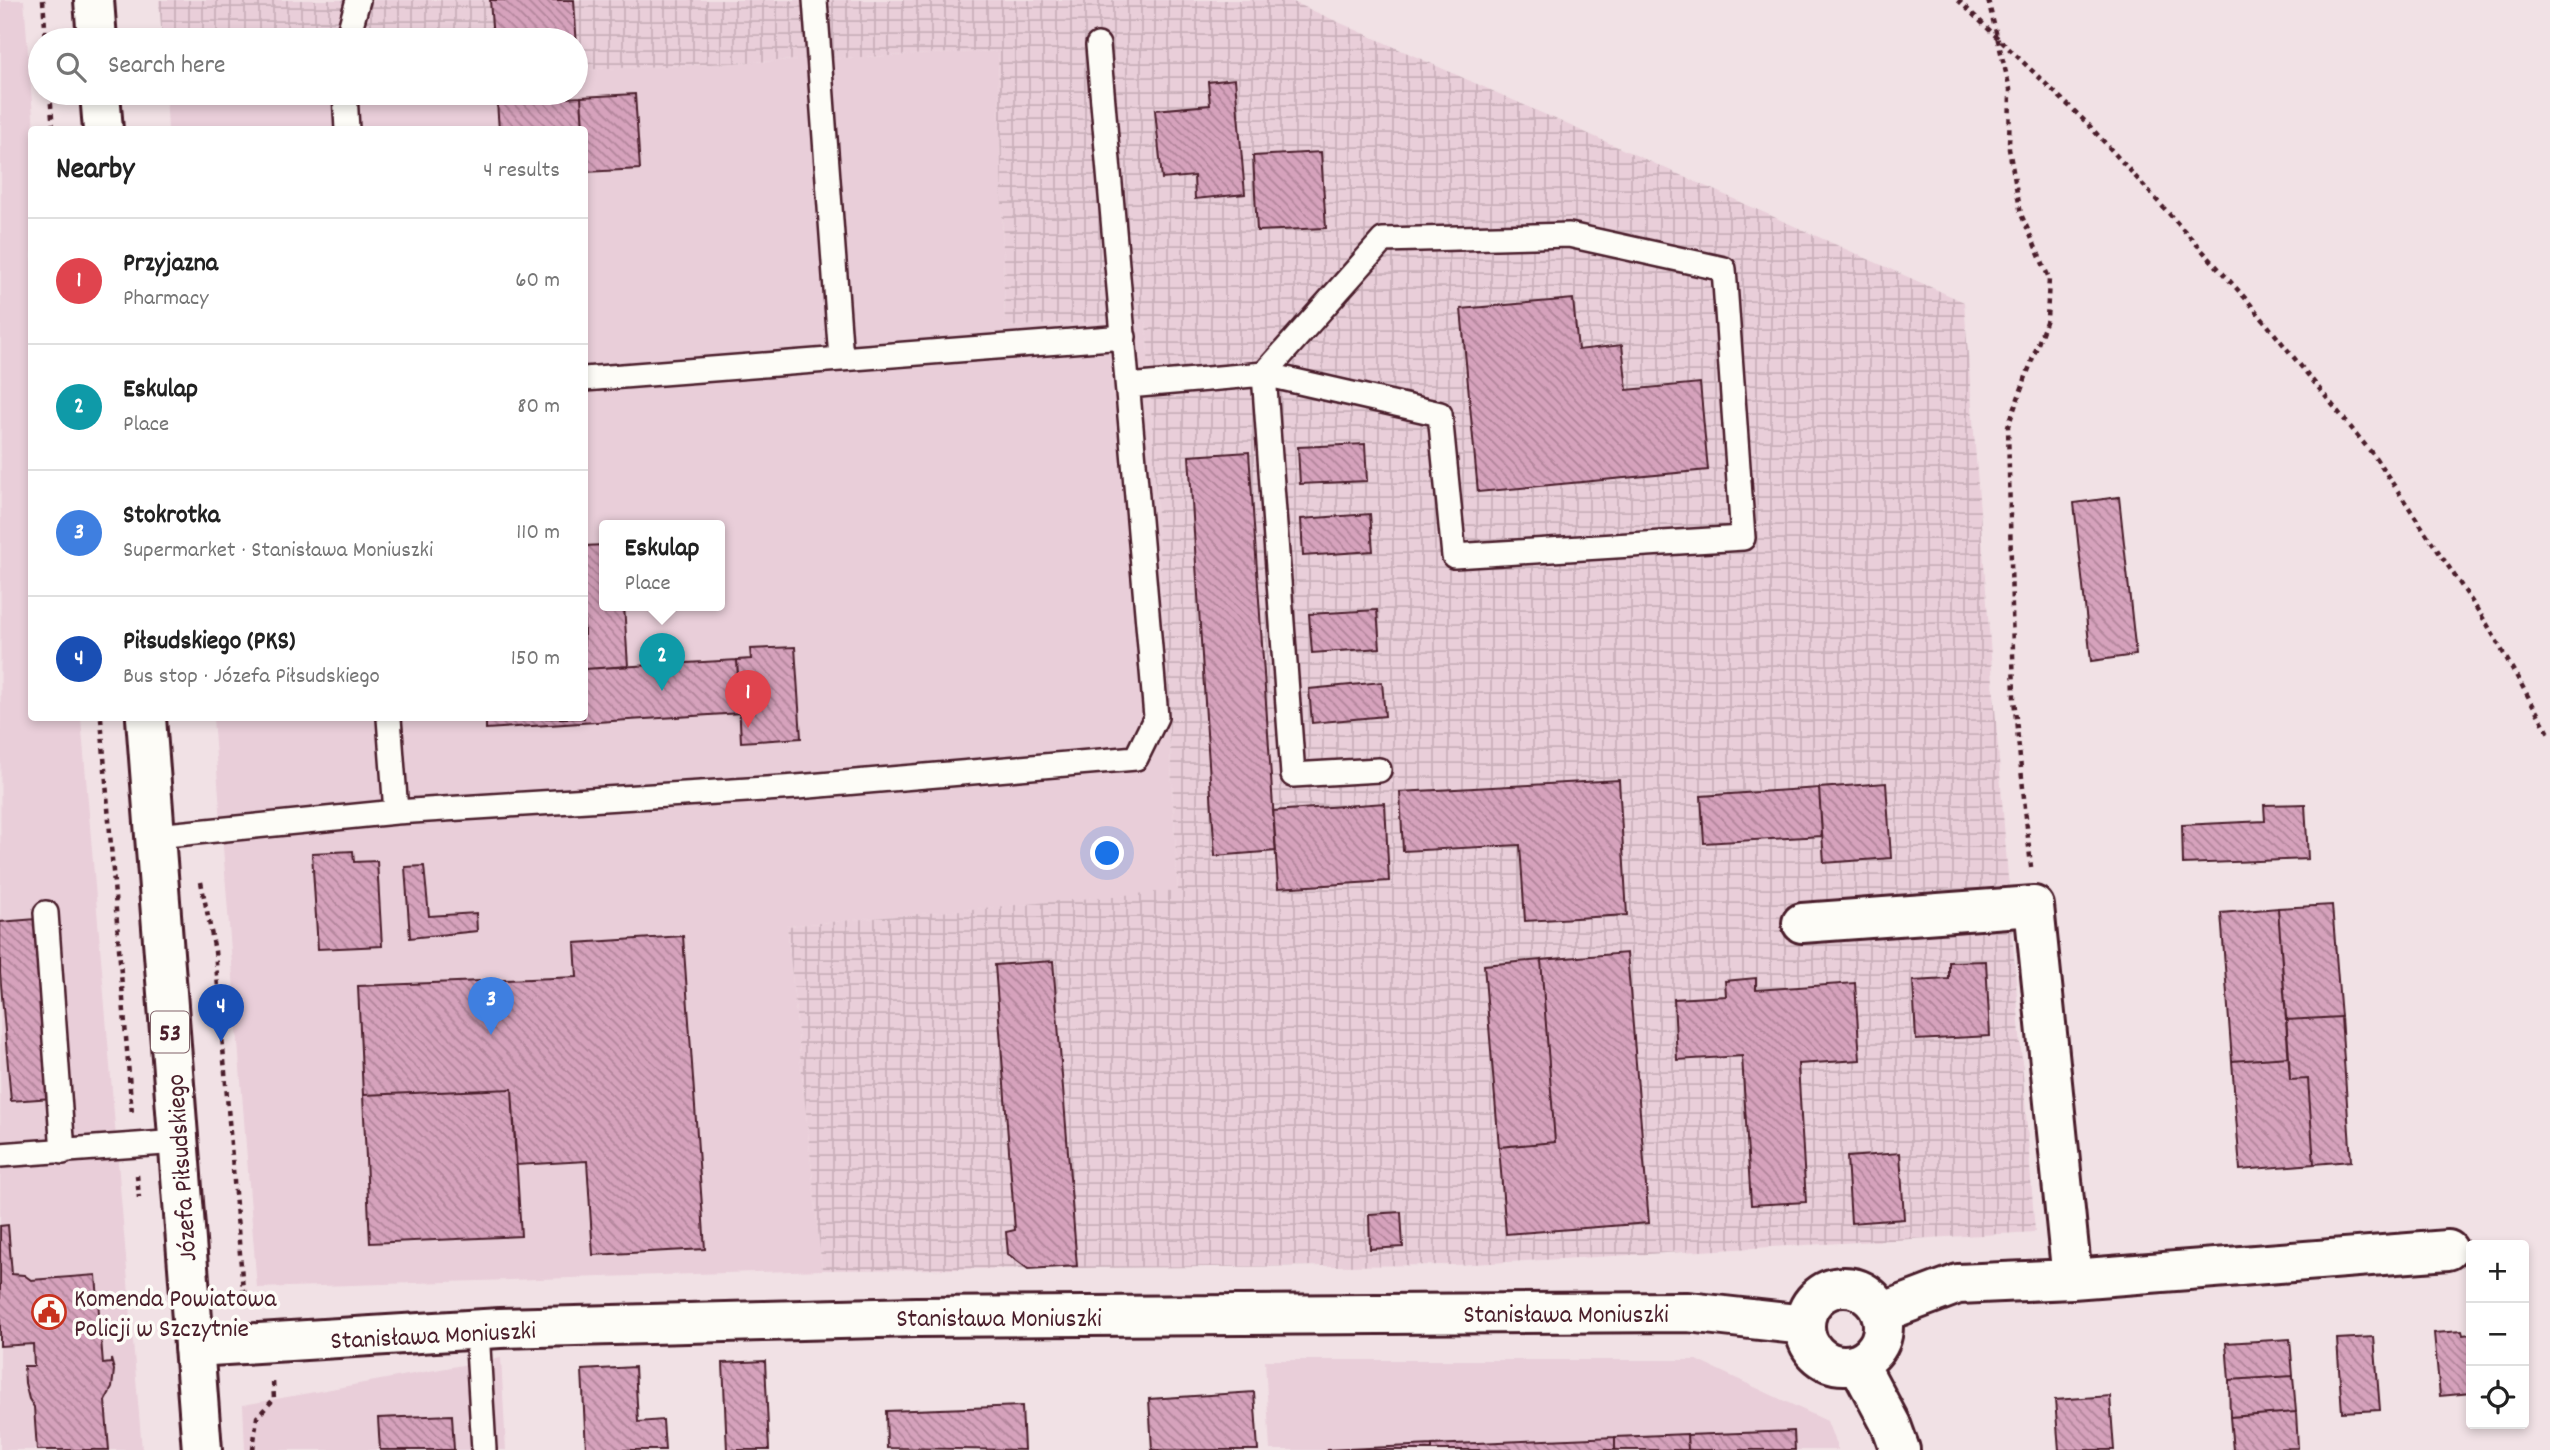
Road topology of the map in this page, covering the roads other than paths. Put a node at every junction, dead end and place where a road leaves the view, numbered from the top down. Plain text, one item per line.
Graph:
1 (94, 0) edge
2 (358, 0) edge
3 (815, 0) edge
4 (96, 28) edge
5 (350, 28) edge
6 (1098, 44) dead end
7 (101, 105) edge
8 (346, 105) edge
9 (103, 126) edge
10 (348, 126) edge
11 (1124, 337) junction
12 (841, 359) junction
13 (1265, 374) junction
14 (588, 379) edge
15 (1128, 386) junction
16 (146, 721) edge
17 (389, 721) edge
18 (1379, 770) dead end
19 (396, 812) junction
20 (156, 836) junction
21 (46, 913) dead end
22 (1802, 923) dead end
23 (178, 1142) junction
24 (63, 1152) junction
25 (0, 1155) edge
26 (2448, 1250) dead end
27 (2073, 1279) junction
28 (1881, 1313) junction
29 (1805, 1325) junction
30 (477, 1330) junction
31 (194, 1347) junction
32 (1858, 1363) junction
33 (202, 1450) edge
34 (484, 1450) edge
35 (1900, 1450) edge

1 - 4 street
2 - 5 lane
3 - 12 lane
6 - 11 lane
7 - 9 street
8 - 10 lane
11 - 12 lane
11 - 15 lane
12 - 14 lane
13 - 13 lane
13 - 15 lane
13 - 18 lane
15 - 19 lane
16 - 20 street, Józefa Piłsudskiego / 53
17 - 19 lane
19 - 20 lane
20 - 23 street, Józefa Piłsudskiego / 53
21 - 24 lane
22 - 27 street
23 - 24 lane
23 - 31 street, Józefa Piłsudskiego / 53
24 - 25 lane
26 - 27 street
27 - 28 street
28 - 29 street
28 - 32 street
29 - 30 street, Stanisława Moniuszki
29 - 32 street
30 - 31 street, Stanisława Moniuszki
30 - 34 lane
31 - 33 street, Józefa Piłsudskiego / 53
32 - 35 street

